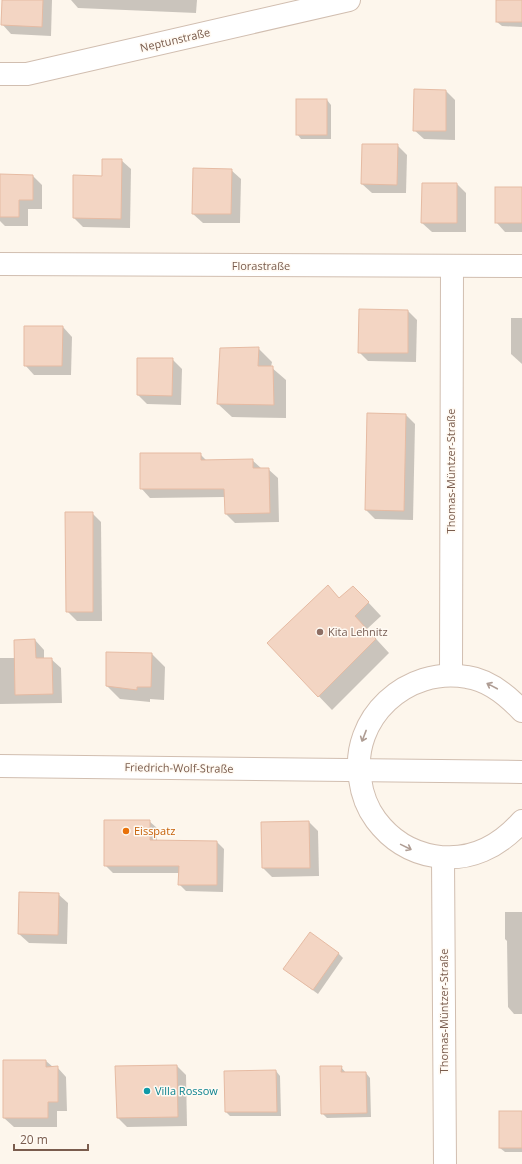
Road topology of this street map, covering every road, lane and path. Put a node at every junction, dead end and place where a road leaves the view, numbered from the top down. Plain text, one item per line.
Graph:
1 (349, 0) edge
2 (0, 74) edge
3 (0, 264) edge
4 (452, 266) junction
5 (522, 266) edge
6 (451, 675) junction
7 (522, 711) edge
8 (0, 766) edge
9 (358, 770) junction
10 (522, 772) edge
11 (522, 821) edge
12 (443, 858) junction
13 (445, 1164) edge

1 - 2 street, Neptunstraße
3 - 4 street, Florastraße
4 - 5 street, Florastraße
4 - 6 street, Thomas-Müntzer-Straße
7 -> 6 street
6 -> 9 street
8 - 9 street, Friedrich-Wolf-Straße
9 - 10 street, Friedrich-Wolf-Straße
9 -> 12 street
11 - 12 street
12 - 13 street, Thomas-Müntzer-Straße

